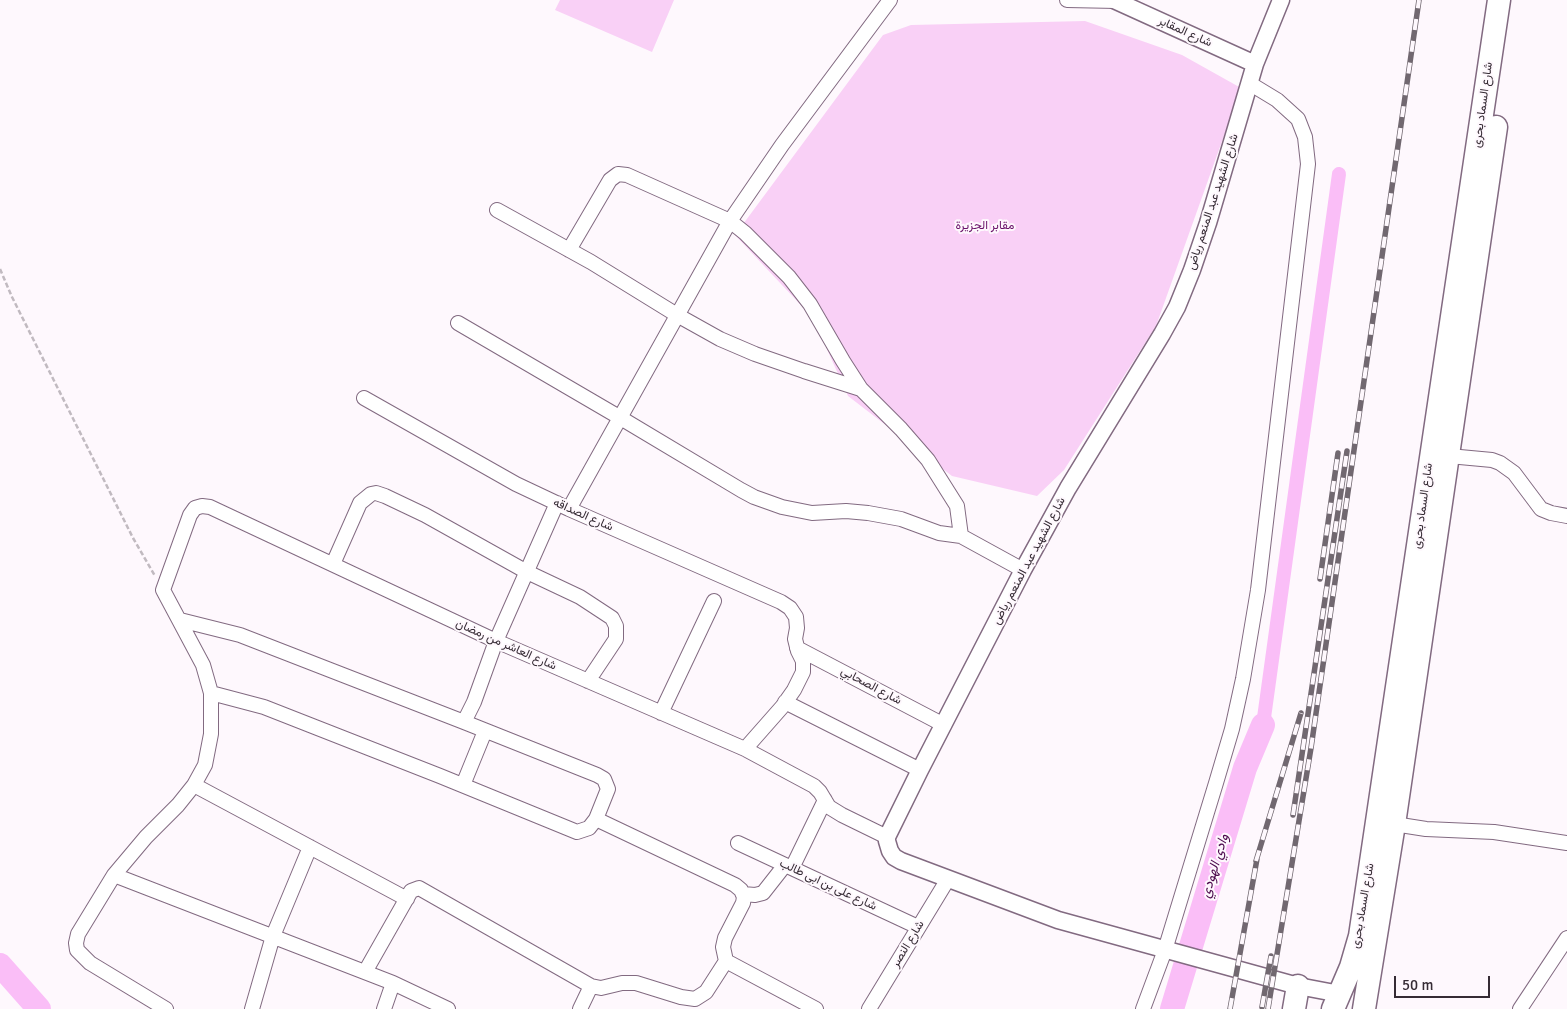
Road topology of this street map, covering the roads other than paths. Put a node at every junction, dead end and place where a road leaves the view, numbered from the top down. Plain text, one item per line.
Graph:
1 (890, 0) edge
2 (1067, 0) edge
3 (1282, 0) edge
4 (1116, 1) edge
5 (1501, 2) edge
6 (1255, 64) junction
7 (1249, 83) junction
8 (497, 210) dead end
9 (730, 221) junction
10 (569, 250) junction
11 (677, 316) junction
12 (458, 324) dead end
13 (861, 388) junction
14 (364, 398) dead end
15 (620, 417) junction
16 (1448, 456) junction
17 (563, 506) junction
18 (1567, 516) edge
19 (960, 536) junction
20 (333, 564) junction
21 (1023, 570) junction
22 (527, 572) junction
23 (714, 601) dead end
24 (180, 620) junction
25 (496, 641) junction
26 (797, 648) junction
27 (588, 680) junction
28 (211, 693) junction
29 (785, 702) junction
30 (661, 713) junction
31 (464, 722) junction
32 (944, 725) junction
33 (485, 730) junction
34 (745, 748) junction
35 (920, 770) junction
36 (194, 785) junction
37 (463, 785) junction
38 (825, 800) junction
39 (596, 819) junction
40 (1394, 824) junction
41 (887, 837) junction
42 (738, 843) dead end
43 (1567, 843) edge
44 (310, 847) junction
45 (789, 867) junction
46 (114, 875) junction
47 (948, 879) junction
48 (744, 894) junction
49 (407, 899) junction
50 (918, 927) junction
51 (273, 936) junction
52 (1567, 938) edge
53 (1165, 950) junction
54 (726, 961) junction
55 (365, 972) junction
56 (393, 983) junction
57 (591, 986) junction
58 (1298, 986) junction
59 (1336, 1002) edge
60 (166, 1009) edge
61 (252, 1009) edge
62 (384, 1009) edge
63 (448, 1009) edge
64 (580, 1009) edge
65 (816, 1009) edge
66 (869, 1009) edge
67 (1143, 1009) edge
68 (1294, 1009) edge
69 (1364, 1009) edge
70 (1520, 1009) edge

1 - 9 street
2 - 4 street
3 - 6 street, شارع الشهيد عبد المنعم رياض
4 - 6 street, شارع المقابر
5 - 16 highway, شارع السماد بحرى
5 - 59 highway, شارع السماد بحرى
6 - 7 street, شارع الشهيد عبد المنعم رياض
7 - 21 street, شارع الشهيد عبد المنعم رياض
7 - 53 street
8 - 10 street
9 - 10 street
9 - 11 street
9 - 13 street
10 - 11 street
11 - 13 street
11 - 15 street
12 - 15 street
13 - 19 street
14 - 17 street, شارع الصداقه
15 - 17 street
15 - 19 street
16 - 18 street
16 - 40 highway, شارع السماد بحرى
17 - 22 street
17 - 26 street, شارع الصداقه
19 - 21 street
20 - 22 street
20 - 24 street, شارع العاشر من رمضان
20 - 25 street, شارع العاشر من رمضان
21 - 32 street, شارع الشهيد عبد المنعم رياض
22 - 25 street
22 - 27 street
23 - 30 street
24 - 28 street
24 - 31 street
25 - 27 street, شارع العاشر من رمضان
25 - 31 street
26 - 29 street
26 - 32 street, شارع الصحابي
27 - 30 street, شارع العاشر من رمضان
28 - 36 street
28 - 37 street
29 - 34 street
29 - 35 street
30 - 34 street, شارع العاشر من رمضان
31 - 33 street
32 - 35 street, شارع الشهيد عبد المنعم رياض
33 - 37 street
33 - 39 street
34 - 38 street, شارع العاشر من رمضان
35 - 41 street, شارع الشهيد عبد المنعم رياض
36 - 44 street
36 - 46 street
37 - 39 street
38 - 41 street, شارع العاشر من رمضان
38 - 45 street
39 - 48 street
40 - 43 street
40 - 69 highway, شارع السماد بحرى
41 - 47 street
42 - 45 street, شارع على بن ابى طالب
44 - 49 street
44 - 51 street
45 - 48 street
45 - 50 street, شارع على بن ابى طالب
46 - 51 street
46 - 60 street
47 - 50 street, شارع النصر
47 - 53 street
48 - 54 street
49 - 55 street
49 - 57 street
50 - 66 street, شارع النصر
51 - 55 street
51 - 61 street
52 - 70 street
53 - 58 street
53 - 67 street
54 - 57 street
54 - 65 street
55 - 56 street
56 - 62 street
56 - 63 street
57 - 64 street
58 - 59 street
58 - 68 highway

